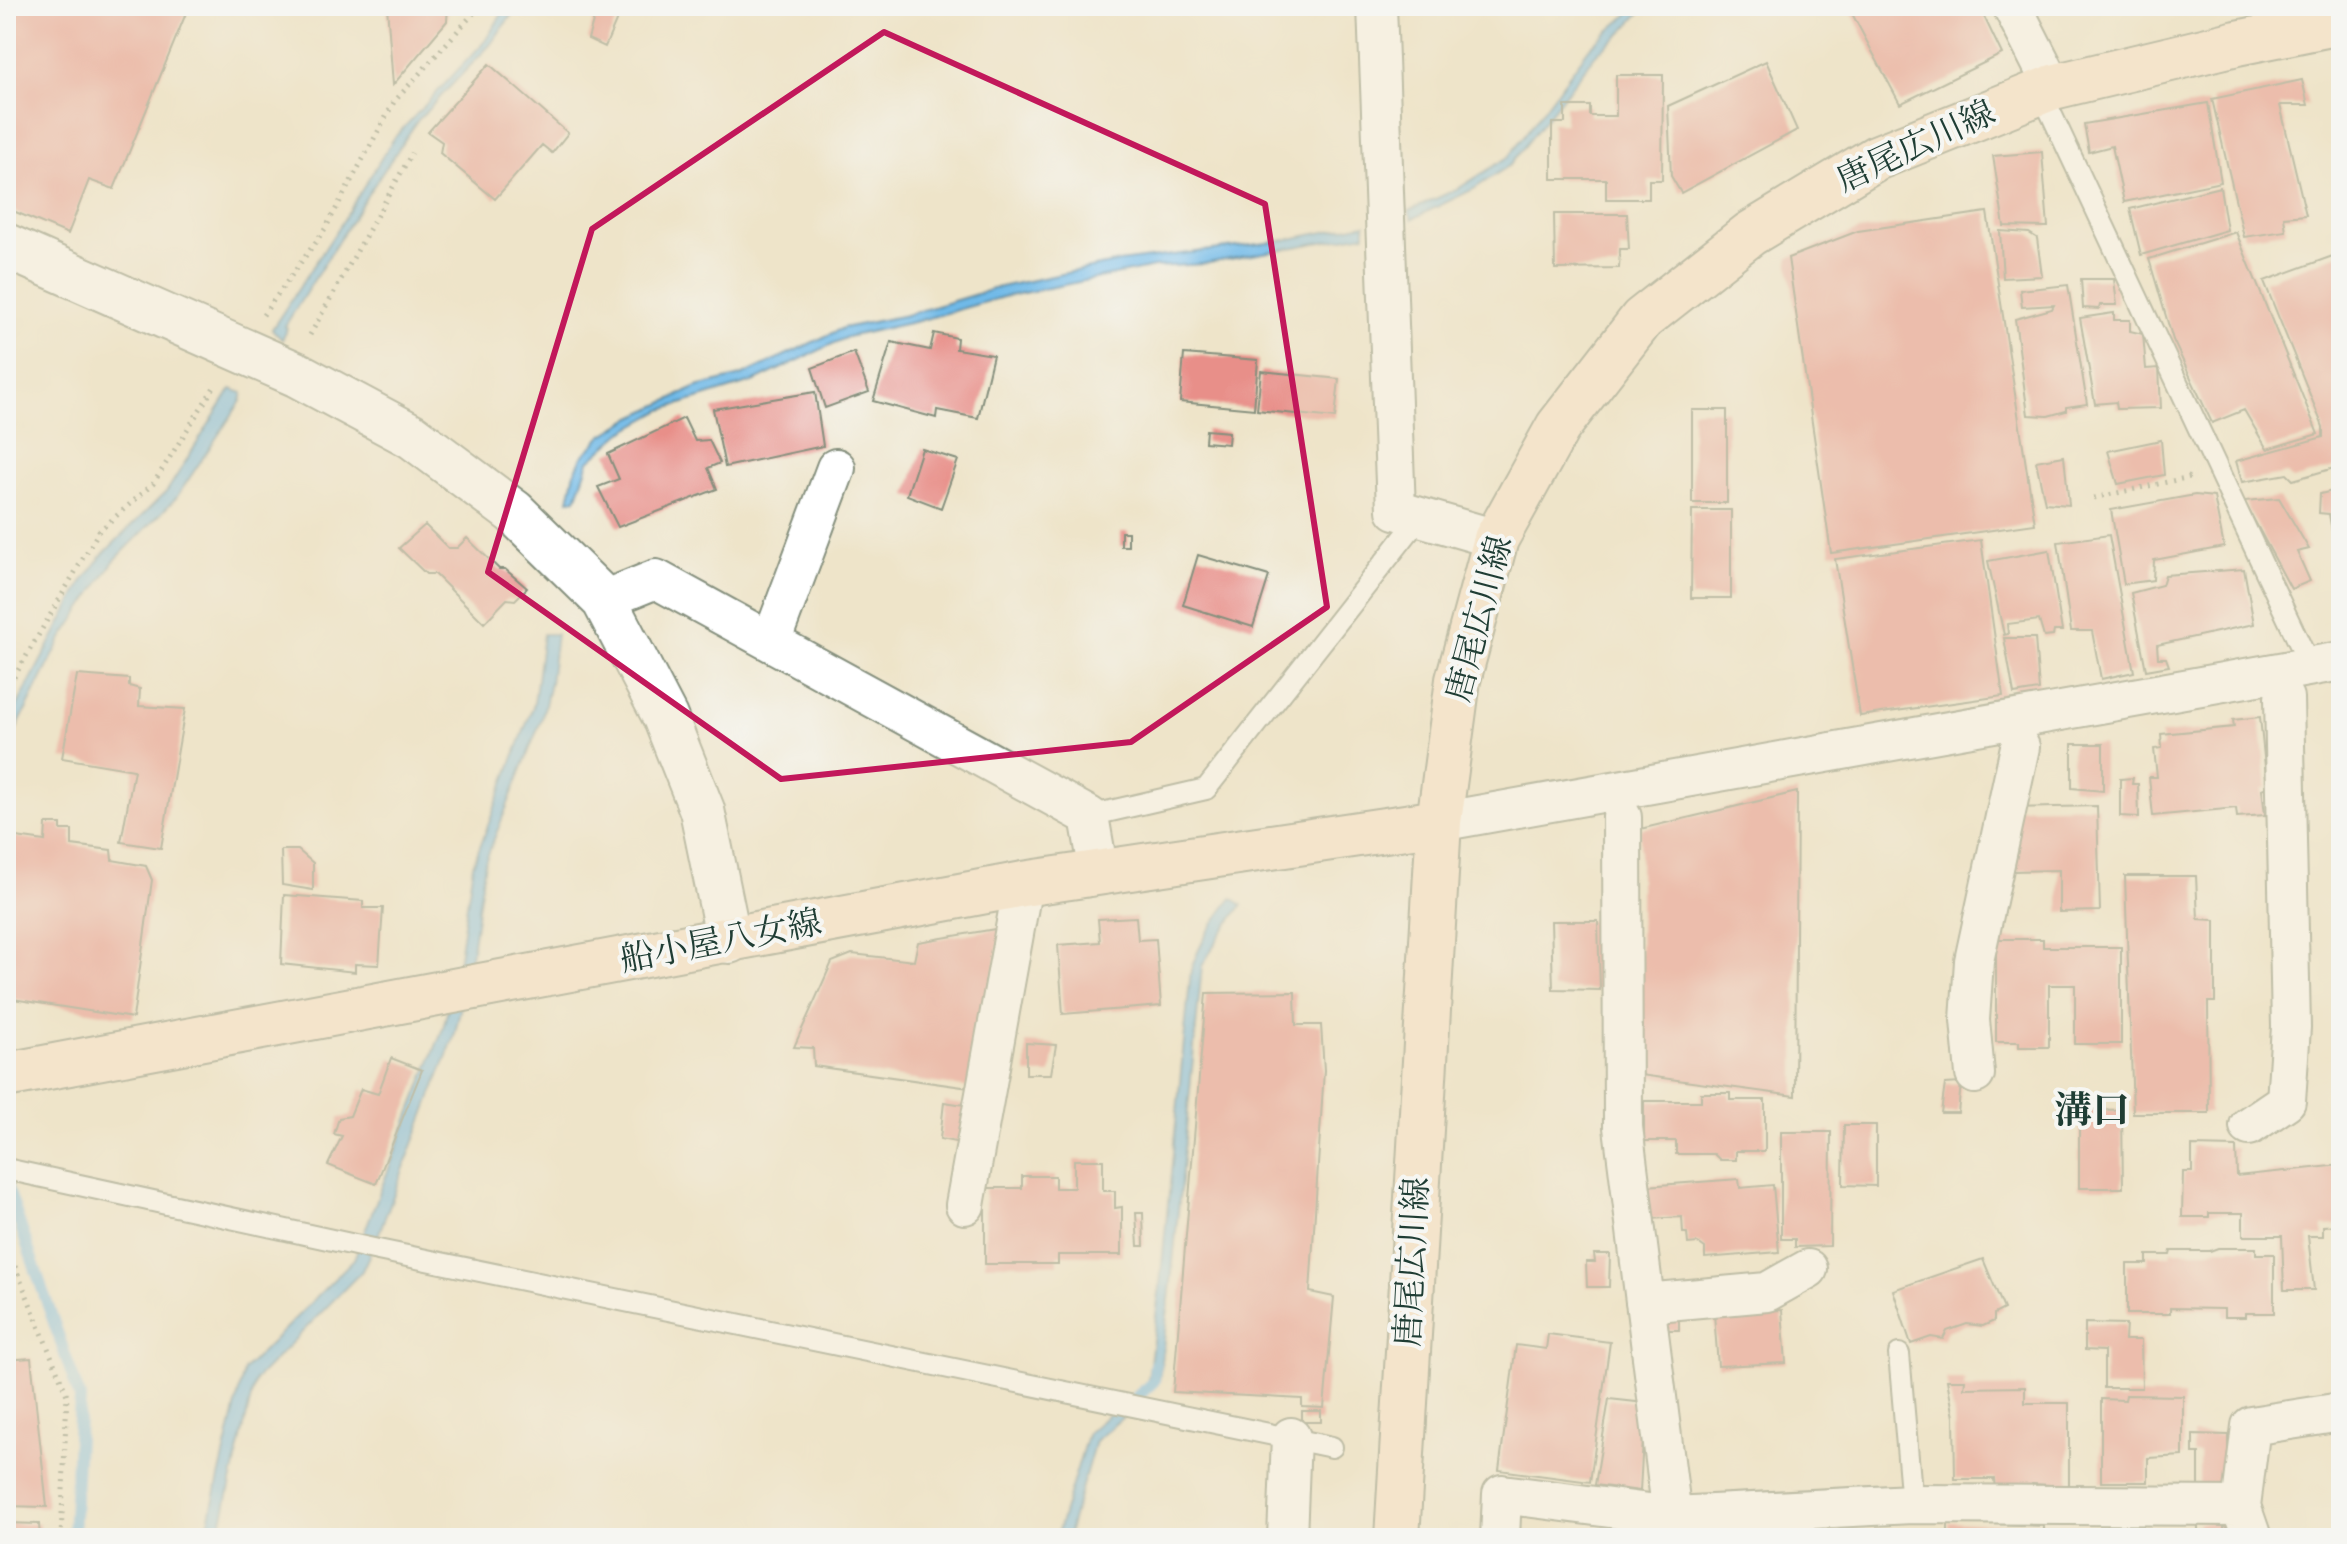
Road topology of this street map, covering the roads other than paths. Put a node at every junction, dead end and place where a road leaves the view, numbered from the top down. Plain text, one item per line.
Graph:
1 (1377, 6) edge
2 (2012, 6) edge
3 (2341, 22) edge
4 (2047, 90) junction
5 (6, 246) edge
6 (836, 468) dead end
7 (1420, 517) junction
8 (1496, 539) junction
9 (604, 600) junction
10 (771, 642) junction
11 (2325, 664) edge
12 (2284, 698) dead end
13 (2020, 747) dead end
14 (1089, 816) junction
15 (1622, 817) dead end
16 (1439, 822) junction
17 (1099, 873) junction
18 (1023, 884) junction
19 (729, 941) junction
20 (1975, 1074) dead end
21 (6, 1075) edge
22 (2249, 1126) dead end
23 (6, 1169) edge
24 (965, 1205) dead end
25 (1808, 1269) dead end
26 (1645, 1303) junction
27 (1899, 1354) dead end
28 (2341, 1412) edge
29 (1291, 1437) junction
30 (1332, 1447) dead end
31 (1912, 1504) junction
32 (2247, 1522) edge
33 (1671, 1527) edge
34 (1287, 1538) edge
35 (1397, 1538) edge
36 (1500, 1538) edge

1 - 7 street
2 - 4 street
3 - 4 main road, 唐尾広川線
4 - 8 main road, 唐尾広川線
4 - 11 lane
5 - 9 street
6 - 10 street
7 - 8 street
7 - 14 lane
8 - 16 main road, 唐尾広川線
9 - 10 street
9 - 19 street
10 - 14 street
11 - 16 street
12 - 22 street
13 - 20 street
14 - 17 street
15 - 26 street
16 - 17 main road, 船小屋八女線
16 - 35 main road, 唐尾広川線, bridge
17 - 18 main road, 船小屋八女線
18 - 19 main road, 船小屋八女線
18 - 24 street
19 - 21 main road, 船小屋八女線
23 - 29 lane
25 - 26 street
26 - 33 street
27 - 31 lane
28 - 32 street
29 - 30 lane
29 - 34 street
31 - 32 street
31 - 33 street
33 - 36 street

